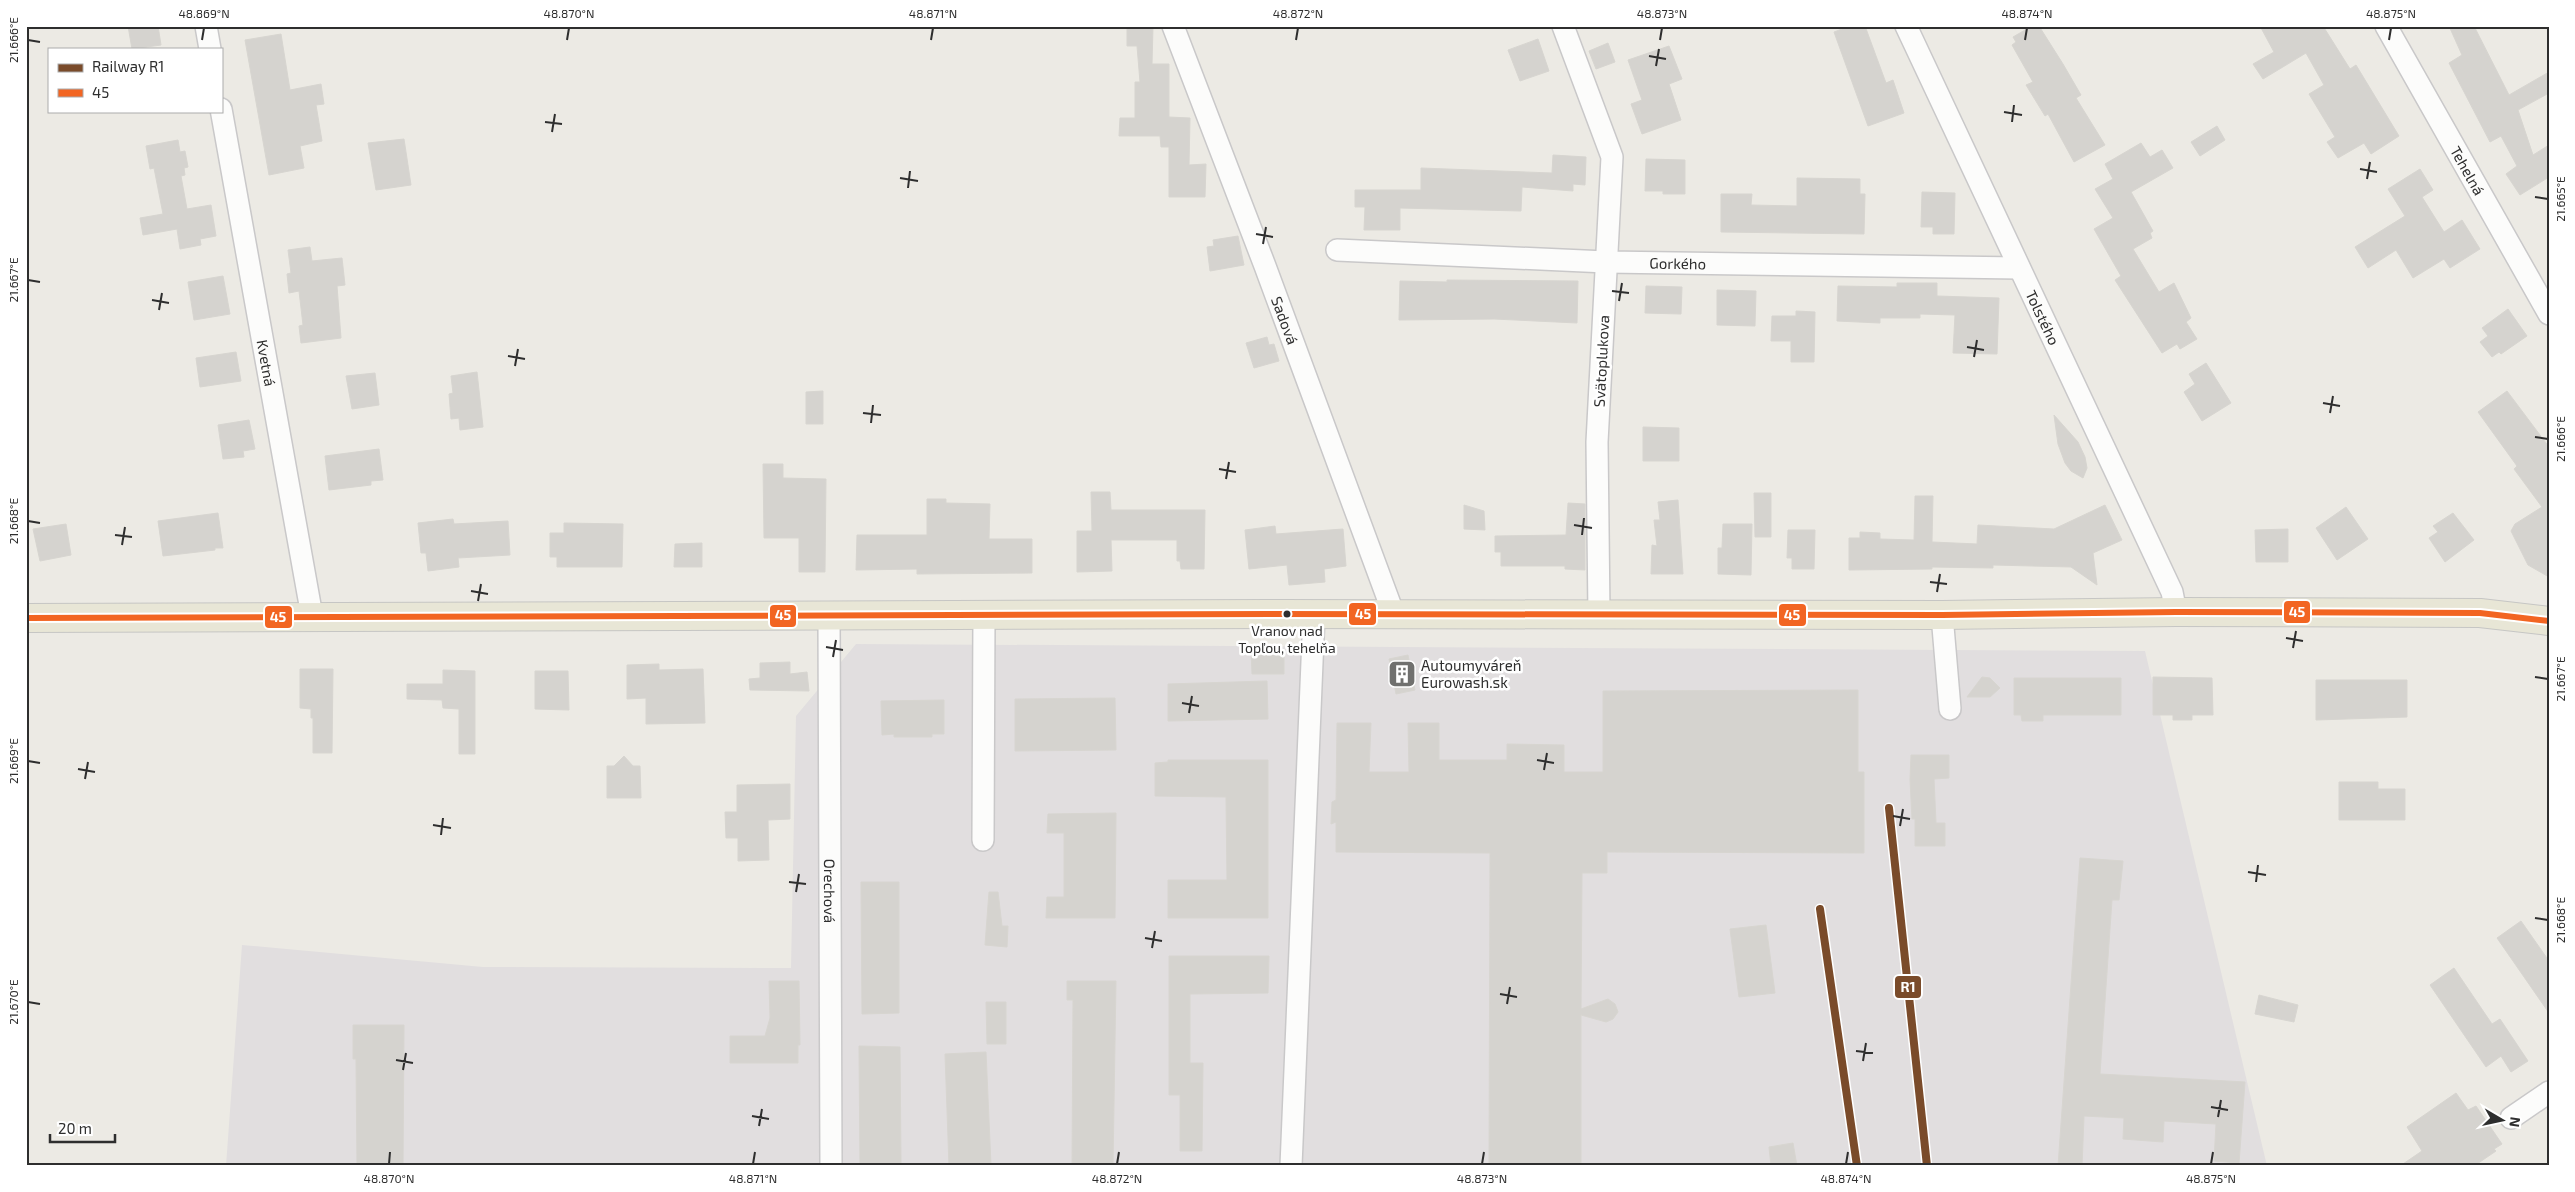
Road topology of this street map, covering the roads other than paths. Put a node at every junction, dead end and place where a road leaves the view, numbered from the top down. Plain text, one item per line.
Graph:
1 (206, 26) edge
2 (1173, 26) edge
3 (1563, 26) edge
4 (1906, 26) edge
5 (2386, 26) edge
6 (210, 48) edge
7 (222, 112) edge
8 (1337, 250) dead end
9 (1606, 262) junction
10 (2019, 268) junction
11 (2549, 314) edge
12 (2176, 612) junction
13 (1314, 614) junction
14 (984, 615) junction
15 (1394, 615) junction
16 (312, 616) junction
17 (829, 616) junction
18 (1599, 616) junction
19 (1942, 616) junction
20 (26, 618) edge
21 (2549, 621) edge
22 (1950, 709) dead end
23 (983, 840) dead end
24 (2549, 1092) edge
25 (2511, 1118) dead end
26 (832, 1166) edge
27 (1291, 1166) edge

1 - 6 street
2 - 15 street, Sadová
3 - 9 street, Svätoplukova
4 - 10 street, Tolstého
5 - 11 street, Tehelná
7 - 16 street, Kvetná
8 - 9 street, Gorkého
9 - 10 street, Gorkého
9 - 18 street, Svätoplukova
10 - 12 street, Tolstého
12 - 19 main road
12 - 21 main road
13 - 14 main road
13 - 15 main road
13 - 27 street
14 - 17 main road
14 - 23 street
15 - 18 main road
16 - 17 main road
16 - 20 main road
17 - 26 street, Orechová
18 - 19 main road
19 - 22 street
24 - 25 street

